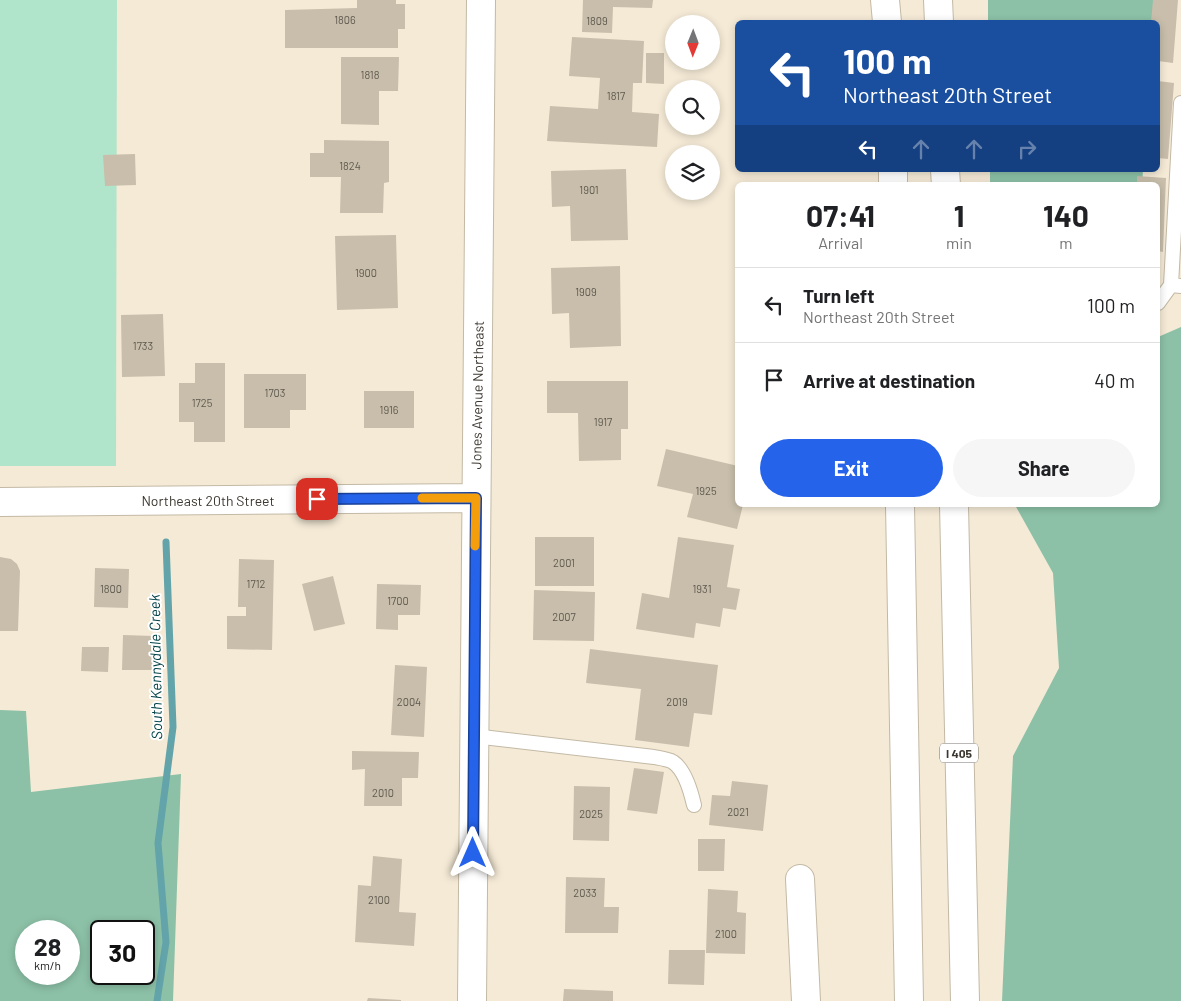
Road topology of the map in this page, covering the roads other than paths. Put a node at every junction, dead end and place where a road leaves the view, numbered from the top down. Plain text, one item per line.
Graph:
1 (481, 0) edge
2 (885, 0) edge
3 (938, 0) edge
4 (886, 20) edge
5 (939, 20) edge
6 (1181, 103) edge
7 (1176, 285) edge
8 (1160, 301) edge
9 (476, 498) junction
10 (0, 502) edge
11 (900, 507) edge
12 (954, 507) edge
13 (474, 736) junction
14 (694, 805) dead end
15 (800, 879) dead end
16 (472, 1001) edge
17 (806, 1001) edge
18 (909, 1001) edge
19 (965, 1001) edge

1 - 9 main road, Jones Avenue Northeast
2 - 4 main road
3 - 5 main road
6 - 7 lane
7 - 8 lane
9 - 10 main road, Northeast 20th Street
9 - 13 main road, Jones Avenue Northeast
11 - 18 main road
12 - 19 main road, I 405
13 - 14 lane
13 - 16 main road, Jones Avenue Northeast
15 - 17 main road

